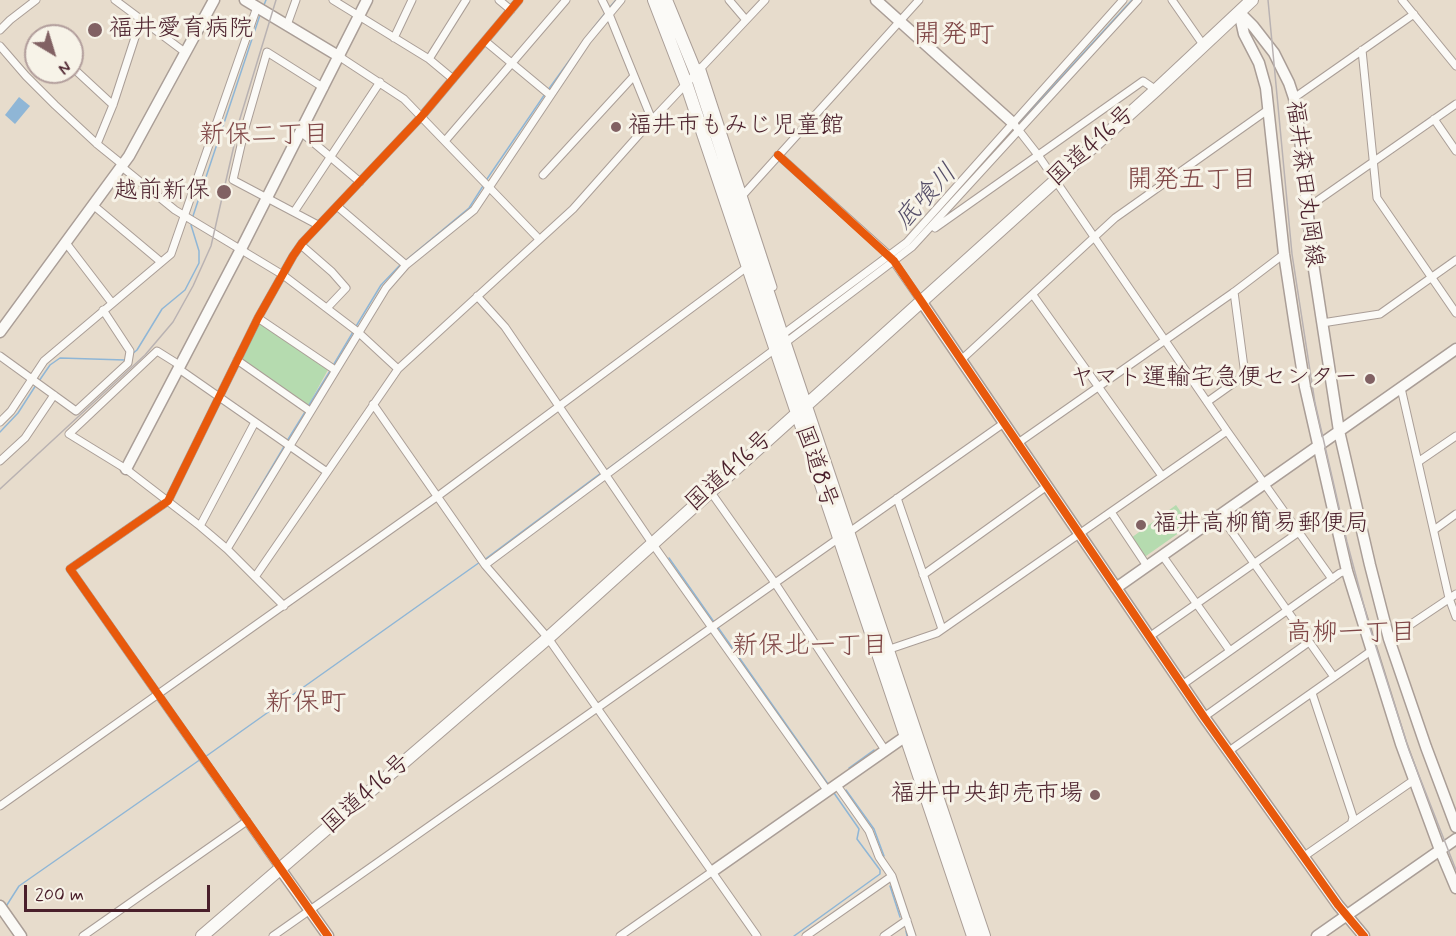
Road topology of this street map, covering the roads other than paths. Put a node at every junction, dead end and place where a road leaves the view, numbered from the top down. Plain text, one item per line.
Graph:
1 (36, 0) edge
2 (115, 0) edge
3 (214, 0) edge
4 (244, 0) edge
5 (296, 0) edge
6 (333, 0) edge
7 (368, 0) edge
8 (412, 0) edge
9 (466, 0) edge
10 (499, 0) edge
11 (519, 0) edge
12 (566, 0) edge
13 (602, 0) edge
14 (621, 0) edge
15 (654, 0) edge
16 (666, 0) edge
17 (729, 0) edge
18 (765, 0) edge
19 (876, 0) edge
20 (919, 0) edge
21 (1123, 0) edge
22 (1138, 0) edge
23 (1172, 0) edge
24 (1252, 0) edge
25 (1402, 0) edge
26 (257, 8) junction
27 (511, 10) junction
28 (1239, 12) junction
29 (609, 14) junction
30 (1414, 14) junction
31 (359, 16) junction
32 (141, 20) junction
33 (746, 20) junction
34 (900, 21) junction
35 (287, 25) junction
36 (0, 30) edge
37 (394, 38) junction
38 (485, 41) junction
39 (0, 46) edge
40 (1204, 46) junction
41 (1362, 50) junction
42 (186, 53) junction
43 (340, 57) junction
44 (429, 59) junction
45 (513, 64) junction
46 (1456, 66) edge
47 (698, 70) junction
48 (634, 76) junction
49 (84, 78) edge
50 (453, 79) junction
51 (380, 82) junction
52 (686, 83) junction
53 (324, 88) junction
54 (1156, 90) junction
55 (550, 95) junction
56 (1293, 98) junction
57 (1456, 104) edge
58 (113, 105) junction
59 (1269, 109) junction
60 (421, 117) junction
61 (1434, 119) junction
62 (652, 120) junction
63 (1016, 126) junction
64 (301, 132) junction
65 (445, 141) junction
66 (97, 144) junction
67 (1456, 151) edge
68 (1038, 154) junction
69 (778, 155) junction
70 (330, 157) junction
71 (1373, 162) junction
72 (123, 166) junction
73 (543, 175) dead end
74 (1055, 180) junction
75 (360, 182) junction
76 (489, 186) junction
77 (743, 195) junction
78 (268, 198) junction
79 (93, 205) junction
80 (337, 206) junction
81 (1307, 208) junction
82 (294, 212) junction
83 (184, 216) junction
84 (318, 225) junction
85 (923, 236) junction
86 (1095, 237) junction
87 (539, 239) junction
88 (66, 243) junction
89 (301, 245) junction
90 (241, 249) junction
91 (1284, 254) junction
92 (892, 258) junction
93 (1456, 260) edge
94 (161, 262) junction
95 (406, 265) junction
96 (747, 267) junction
97 (283, 275) junction
98 (1431, 278) junction
99 (1234, 292) junction
100 (1033, 295) junction
101 (477, 296) junction
102 (921, 301) junction
103 (112, 303) junction
104 (327, 308) junction
105 (103, 310) junction
106 (1456, 313) edge
107 (258, 318) junction
108 (1322, 323) junction
109 (0, 332) edge
110 (358, 332) junction
111 (783, 340) junction
112 (1166, 340) junction
113 (1456, 349) edge
114 (0, 356) edge
115 (237, 360) junction
116 (961, 360) junction
117 (180, 367) junction
118 (398, 369) junction
119 (335, 370) junction
120 (33, 379) junction
121 (1099, 387) junction
122 (1401, 388) junction
123 (54, 395) junction
124 (219, 397) junction
125 (1208, 402) junction
126 (373, 404) junction
127 (559, 406) junction
128 (801, 408) junction
129 (310, 411) junction
130 (0, 422) edge
131 (255, 422) junction
132 (1004, 423) junction
133 (1227, 431) junction
134 (1339, 431) junction
135 (1456, 436) edge
136 (1018, 444) junction
137 (1319, 444) junction
138 (289, 446) junction
139 (0, 461) edge
140 (1418, 462) junction
141 (126, 469) junction
142 (327, 472) junction
143 (606, 475) junction
144 (1162, 476) junction
145 (1264, 484) junction
146 (1047, 486) junction
147 (709, 490) junction
148 (438, 496) junction
149 (897, 498) junction
150 (168, 501) junction
151 (1111, 512) junction
152 (1456, 514) edge
153 (1220, 515) junction
154 (200, 526) junction
155 (1434, 530) junction
156 (1299, 532) junction
157 (1079, 534) junction
158 (843, 535) junction
159 (652, 543) junction
160 (227, 549) junction
161 (1162, 555) junction
162 (1254, 564) junction
163 (485, 565) junction
164 (1148, 566) junction
165 (1347, 571) junction
166 (923, 575) junction
167 (255, 577) junction
168 (1332, 579) junction
169 (775, 583) junction
170 (1116, 588) junction
171 (1453, 596) edge
172 (1196, 604) junction
173 (284, 606) junction
174 (1287, 611) junction
175 (1456, 617) edge
176 (712, 627) junction
177 (942, 629) junction
178 (1149, 637) junction
179 (548, 638) junction
180 (1389, 639) junction
181 (1309, 642) junction
182 (887, 650) junction
183 (1230, 651) junction
184 (1371, 651) junction
185 (1334, 677) junction
186 (1182, 685) junction
187 (1312, 693) junction
188 (158, 695) junction
189 (597, 707) junction
190 (1204, 717) junction
191 (906, 736) junction
192 (885, 750) junction
193 (1229, 751) junction
194 (1414, 780) junction
195 (832, 787) junction
196 (0, 806) edge
197 (247, 821) junction
198 (1352, 821) junction
199 (1456, 827) edge
200 (1456, 839) edge
201 (1440, 850) junction
202 (1303, 857) junction
203 (281, 870) junction
204 (712, 871) junction
205 (892, 876) junction
206 (1456, 888) edge
207 (0, 906) edge
208 (309, 910) junction
209 (1346, 916) junction
210 (907, 920) junction
211 (974, 935) edge
212 (21, 936) edge
213 (83, 936) edge
214 (202, 936) edge
215 (273, 936) edge
216 (328, 936) edge
217 (620, 936) edge
218 (757, 936) edge
219 (806, 936) edge
220 (884, 936) edge
221 (912, 936) edge
222 (1317, 936) edge
223 (1364, 936) edge

1 - 36 street
2 - 32 street
3 - 42 street
4 - 26 street
5 - 35 street
6 - 31 street
7 - 31 street
8 - 37 street
9 - 44 street
10 - 27 street
11 - 27 street
12 - 45 street
13 - 29 street
14 - 29 street
15 - 52 highway, 国道8号
16 - 47 highway, 国道8号
17 - 33 street
18 - 33 street
19 - 34 street
20 - 34 street
21 - 63 street
22 - 63 street
23 - 40 street
24 - 28 highway, 国道416号
25 - 30 street
26 - 35 street
26 - 83 street
27 - 38 street
28 - 40 highway, 国道416号
28 - 56 street, 福井森田丸岡線
28 - 59 street, 福井森田丸岡線
29 - 48 street
29 - 55 street
30 - 41 street
30 - 46 street
31 - 37 street
31 - 43 street
32 - 42 street
32 - 58 street
33 - 47 street
34 - 63 street
34 - 69 street
35 - 43 street
37 - 44 street
38 - 45 street
38 - 50 street
39 - 66 street
40 - 54 highway, 国道416号
41 - 56 street
41 - 71 street
42 - 72 street
43 - 51 street
43 - 53 street
44 - 50 street
45 - 55 street
45 - 65 street
47 - 52 street
47 - 77 street
47 - 111 highway, 国道8号
48 - 62 street
48 - 73 street
49 - 58 street
50 - 60 street
51 - 60 street
51 - 70 street
52 - 62 street
52 - 96 highway, 国道8号
53 - 64 street
53 - 78 street
54 - 68 street
54 - 74 highway, 国道416号
55 - 76 street
56 - 81 street, 福井森田丸岡線
57 - 61 street
58 - 66 street
59 - 86 street
59 - 91 street, 福井森田丸岡線
60 - 65 street
60 - 75 street
61 - 67 street
61 - 71 street
62 - 87 street
63 - 68 street
63 - 85 street
63 - 92 street
64 - 70 street
64 - 78 street
65 - 76 street
66 - 72 street
68 - 74 street
68 - 85 street
69 - 77 street
69 - 92 street
70 - 75 street
70 - 82 street
71 - 81 street
71 - 98 street
72 - 79 street
72 - 83 street
74 - 86 street
74 - 102 highway, 国道416号
75 - 80 street
76 - 87 street
76 - 95 street
77 - 111 street
78 - 82 street
78 - 90 street
79 - 88 street
79 - 94 street
80 - 84 street
80 - 95 street
81 - 108 street, 福井森田丸岡線
82 - 84 street
83 - 90 street
83 - 94 street
84 - 89 street
85 - 92 street
86 - 100 street
86 - 112 street
87 - 101 street
88 - 103 street
88 - 109 street
89 - 97 street
89 - 104 street
90 - 97 street
90 - 117 street
91 - 99 street
91 - 137 street, 福井森田丸岡線
92 - 102 street
92 - 111 street
93 - 98 street
94 - 103 street
95 - 110 street
96 - 111 highway, 国道8号
96 - 127 street
97 - 104 street
97 - 107 street
98 - 106 street
98 - 108 street
99 - 112 street
99 - 125 street
100 - 116 street
100 - 121 street
101 - 118 street
101 - 127 street
102 - 116 street
102 - 128 highway, 国道416号
103 - 105 street
104 - 110 street
105 - 120 street
105 - 123 street
107 - 115 street
107 - 119 street
108 - 134 street, 福井森田丸岡線
110 - 118 street
110 - 119 street
111 - 128 highway, 国道8号
111 - 143 street
112 - 121 street
112 - 125 street
113 - 122 street
114 - 120 street
115 - 124 street
115 - 129 street
116 - 132 street
117 - 124 street
117 - 141 street
117 - 141 street
118 - 126 street
119 - 129 street
120 - 123 street
120 - 130 street
121 - 136 street
121 - 144 street
122 - 134 street
122 - 140 street
123 - 139 street
124 - 131 street
124 - 150 street
125 - 133 street
126 - 142 street
126 - 148 street
127 - 143 street
127 - 148 street
128 - 147 highway, 国道416号
128 - 158 highway, 国道8号
129 - 138 street
131 - 138 street
131 - 154 street
132 - 136 street
132 - 149 street
133 - 144 street
133 - 145 street
134 - 137 street
134 - 180 street, 福井森田丸岡線
135 - 140 street
136 - 146 street
137 - 145 street
137 - 165 street, 福井森田丸岡線
138 - 142 street
138 - 160 street
140 - 155 street
141 - 150 street
142 - 167 street
143 - 159 street
143 - 163 street
144 - 151 street
145 - 153 street
145 - 156 street
146 - 157 street
146 - 166 street
147 - 159 highway, 国道416号
147 - 169 street
148 - 163 street
148 - 173 street
149 - 158 street
149 - 166 street
150 - 154 street
150 - 188 street
151 - 157 street
151 - 164 street
152 - 155 street
153 - 161 street
153 - 162 street
154 - 160 street
155 - 171 street
156 - 162 street
156 - 168 street
157 - 170 street
157 - 177 street
158 - 169 street
158 - 182 highway, 国道8号
158 - 191 highway, 国道8号
159 - 176 street
159 - 179 highway, 国道416号
160 - 167 street
161 - 164 street
161 - 172 street
162 - 172 street
162 - 174 street
163 - 179 street
164 - 170 street
165 - 168 street
165 - 184 street, 福井森田丸岡線
166 - 177 street
167 - 173 street
168 - 174 street
169 - 176 street
169 - 192 street
170 - 178 street
171 - 175 street
171 - 180 street
172 - 178 street
172 - 183 street
173 - 188 street
174 - 181 street
174 - 183 street
176 - 189 street
176 - 195 street
177 - 182 street
178 - 186 street
179 - 189 street
179 - 203 highway, 国道416号
180 - 199 street, 福井森田丸岡線
181 - 185 street
181 - 190 street
182 - 211 highway, 国道8号
183 - 186 street
184 - 185 street
184 - 194 street, 福井森田丸岡線
185 - 187 street
186 - 190 street
187 - 193 street
187 - 198 street
188 - 196 street
188 - 197 street
189 - 204 street
189 - 208 street
190 - 193 street
191 - 192 street
191 - 211 highway, 国道8号
192 - 195 street
193 - 202 street
194 - 198 street
194 - 201 street, 福井森田丸岡線
195 - 204 street
195 - 205 street
197 - 203 street
197 - 213 street
198 - 202 street
200 - 201 street
201 - 206 street, 福井森田丸岡線
201 - 209 street
202 - 209 street
203 - 208 street
203 - 214 highway, 国道416号
204 - 217 street
204 - 218 street
205 - 210 street
205 - 219 street
207 - 212 street
208 - 215 street
208 - 216 street
209 - 222 street
209 - 223 street
210 - 220 street
210 - 221 street

